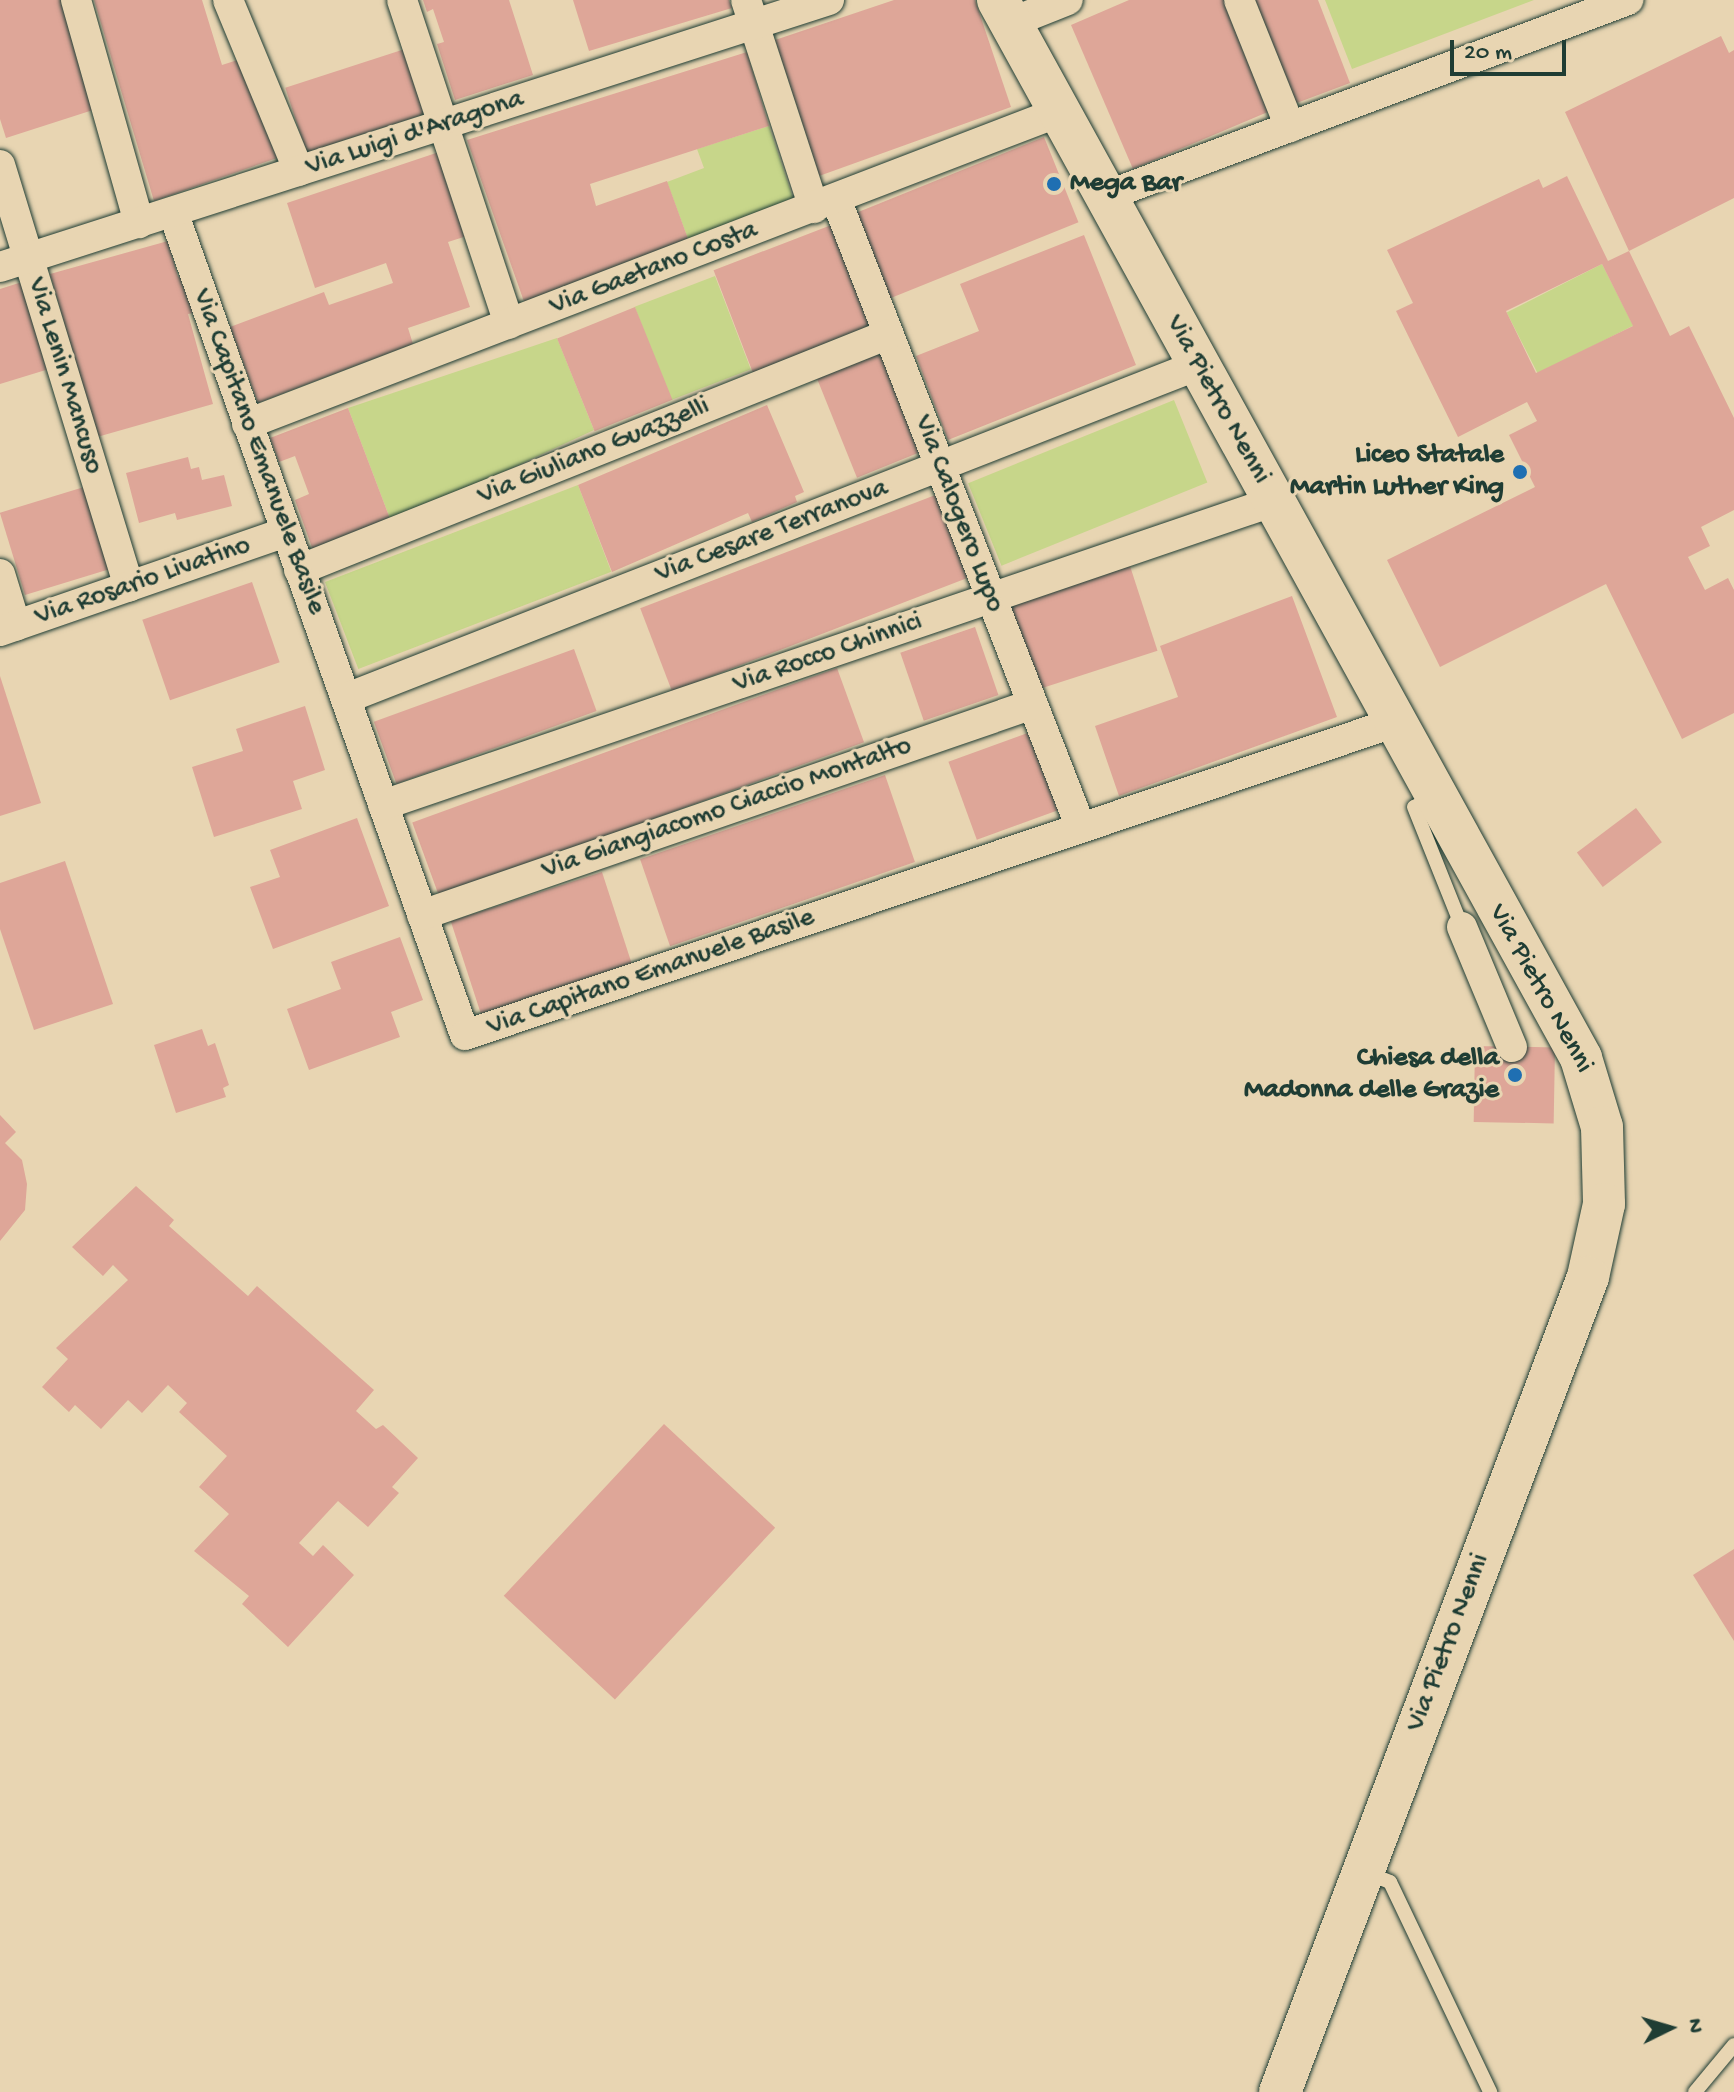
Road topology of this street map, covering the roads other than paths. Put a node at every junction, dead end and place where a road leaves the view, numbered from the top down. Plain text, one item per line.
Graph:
1 (76, 0) edge
2 (228, 0) edge
3 (402, 0) edge
4 (829, 0) edge
5 (1068, 0) edge
6 (1239, 0) edge
7 (1628, 0) edge
8 (1004, 11) edge
9 (750, 12) edge
10 (1059, 112) junction
11 (443, 125) junction
12 (1290, 127) junction
13 (0, 165) edge
14 (299, 171) junction
15 (1106, 196) junction
16 (825, 204) junction
17 (173, 212) junction
18 (139, 223) junction
19 (14, 263) edge
20 (509, 324) junction
21 (889, 334) junction
22 (1198, 365) junction
23 (247, 424) junction
24 (940, 466) junction
25 (1272, 502) junction
26 (286, 532) junction
27 (299, 570) junction
28 (0, 574) edge
29 (129, 587) junction
30 (991, 598) junction
31 (8, 628) edge
32 (347, 698) junction
33 (1033, 704) junction
34 (1393, 723) junction
35 (1433, 797) junction
36 (383, 805) junction
37 (1081, 828) junction
38 (422, 915) junction
39 (1462, 927) joint
40 (1512, 1047) dead end
41 (1363, 1871) junction
42 (1734, 2045) edge
43 (1280, 2092) edge
44 (1490, 2092) edge
45 (1695, 2092) edge

1 - 18 street
2 - 14 street
3 - 11 street
4 - 9 street, Via Luigi d'Aragona
5 - 8 street
6 - 12 street
7 - 12 street
8 - 10 main road, Via Pietro Nenni
9 - 11 street, Via Luigi d'Aragona
9 - 16 street, Via Calogero Lupo
10 - 15 main road, Via Pietro Nenni
10 - 16 street, Via Gaetano Costa
11 - 14 street, Via Luigi d'Aragona
11 - 20 street
12 - 15 street
13 - 19 street, Via Lenin Mancuso
14 - 17 street, Via Luigi d'Aragona
15 - 22 main road, Via Pietro Nenni
16 - 20 street, Via Gaetano Costa
16 - 21 street, Via Calogero Lupo
17 - 18 street, Via Luigi d'Aragona
17 - 23 street, Via Capitano Emanuele Basile
18 - 19 street, Via Luigi d'Aragona
19 - 29 street, Via Lenin Mancuso
20 - 23 street, Via Gaetano Costa
21 - 24 street, Via Calogero Lupo
21 - 27 street, Via Giuliano Guazzelli
22 - 24 street, Via Cesare Terranova
22 - 25 main road, Via Pietro Nenni
23 - 26 street, Via Capitano Emanuele Basile
24 - 30 street, Via Calogero Lupo
24 - 32 street, Via Cesare Terranova
25 - 30 street, Via Rocco Chinnici
25 - 34 main road, Via Pietro Nenni
26 - 27 street, Via Capitano Emanuele Basile
26 - 29 street, Via Rosario Livatino
27 - 32 street, Via Capitano Emanuele Basile
28 - 31 street
29 - 31 street, Via Rosario Livatino
30 - 33 street, Via Calogero Lupo
30 - 36 street, Via Rocco Chinnici
32 - 36 street, Via Capitano Emanuele Basile
33 - 37 street, Via Calogero Lupo
33 - 38 street, Via Giangiacomo Ciaccio Montalto
34 - 35 main road, Via Pietro Nenni
34 - 37 street, Via Capitano Emanuele Basile
35 - 39 lane
35 - 41 main road, Via Pietro Nenni
36 - 38 street, Via Capitano Emanuele Basile
37 - 38 street, Via Capitano Emanuele Basile
39 - 40 street
41 - 43 main road, Via Pietro Nenni
41 - 44 lane
42 - 45 lane

